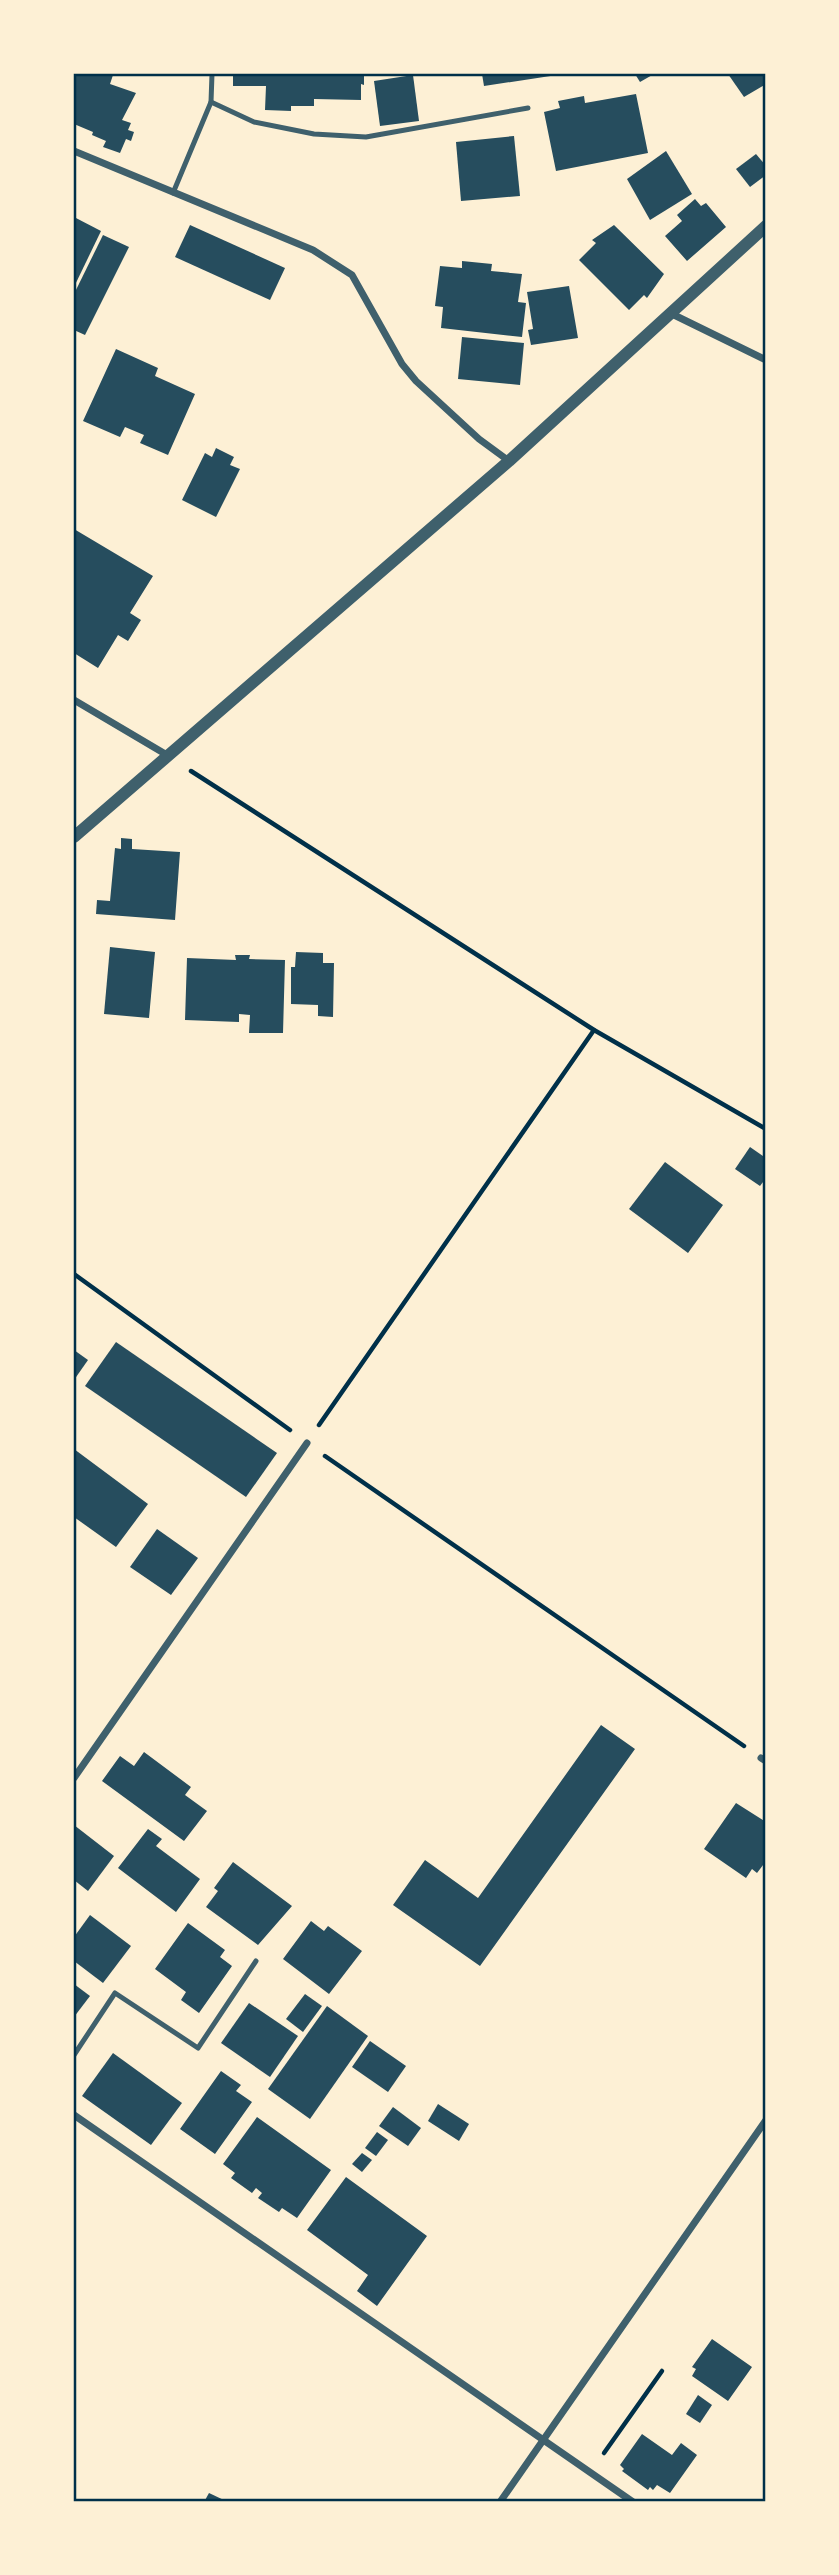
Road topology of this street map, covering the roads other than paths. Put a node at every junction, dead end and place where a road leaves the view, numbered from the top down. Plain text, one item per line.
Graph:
1 (212, 74) edge
2 (211, 102) junction
3 (528, 108) dead end
4 (74, 150) edge
5 (173, 193) junction
6 (765, 226) edge
7 (672, 314) junction
8 (765, 360) edge
9 (509, 461) junction
10 (74, 700) edge
11 (167, 755) junction
12 (74, 837) edge
13 (307, 1443) road end
14 (74, 1778) edge
15 (256, 1961) dead end
16 (74, 2055) edge
17 (74, 2115) edge
18 (765, 2120) edge
19 (543, 2439) junction
20 (500, 2501) edge
21 (633, 2501) edge

1 - 2 lane
2 - 3 lane
2 - 5 lane
4 - 5 street
5 - 9 street
6 - 7 street
7 - 8 street
7 - 9 street
9 - 11 street
10 - 11 street
11 - 12 street
13 - 14 street
15 - 16 lane
17 - 19 street
18 - 19 street
19 - 20 street
19 - 21 street

